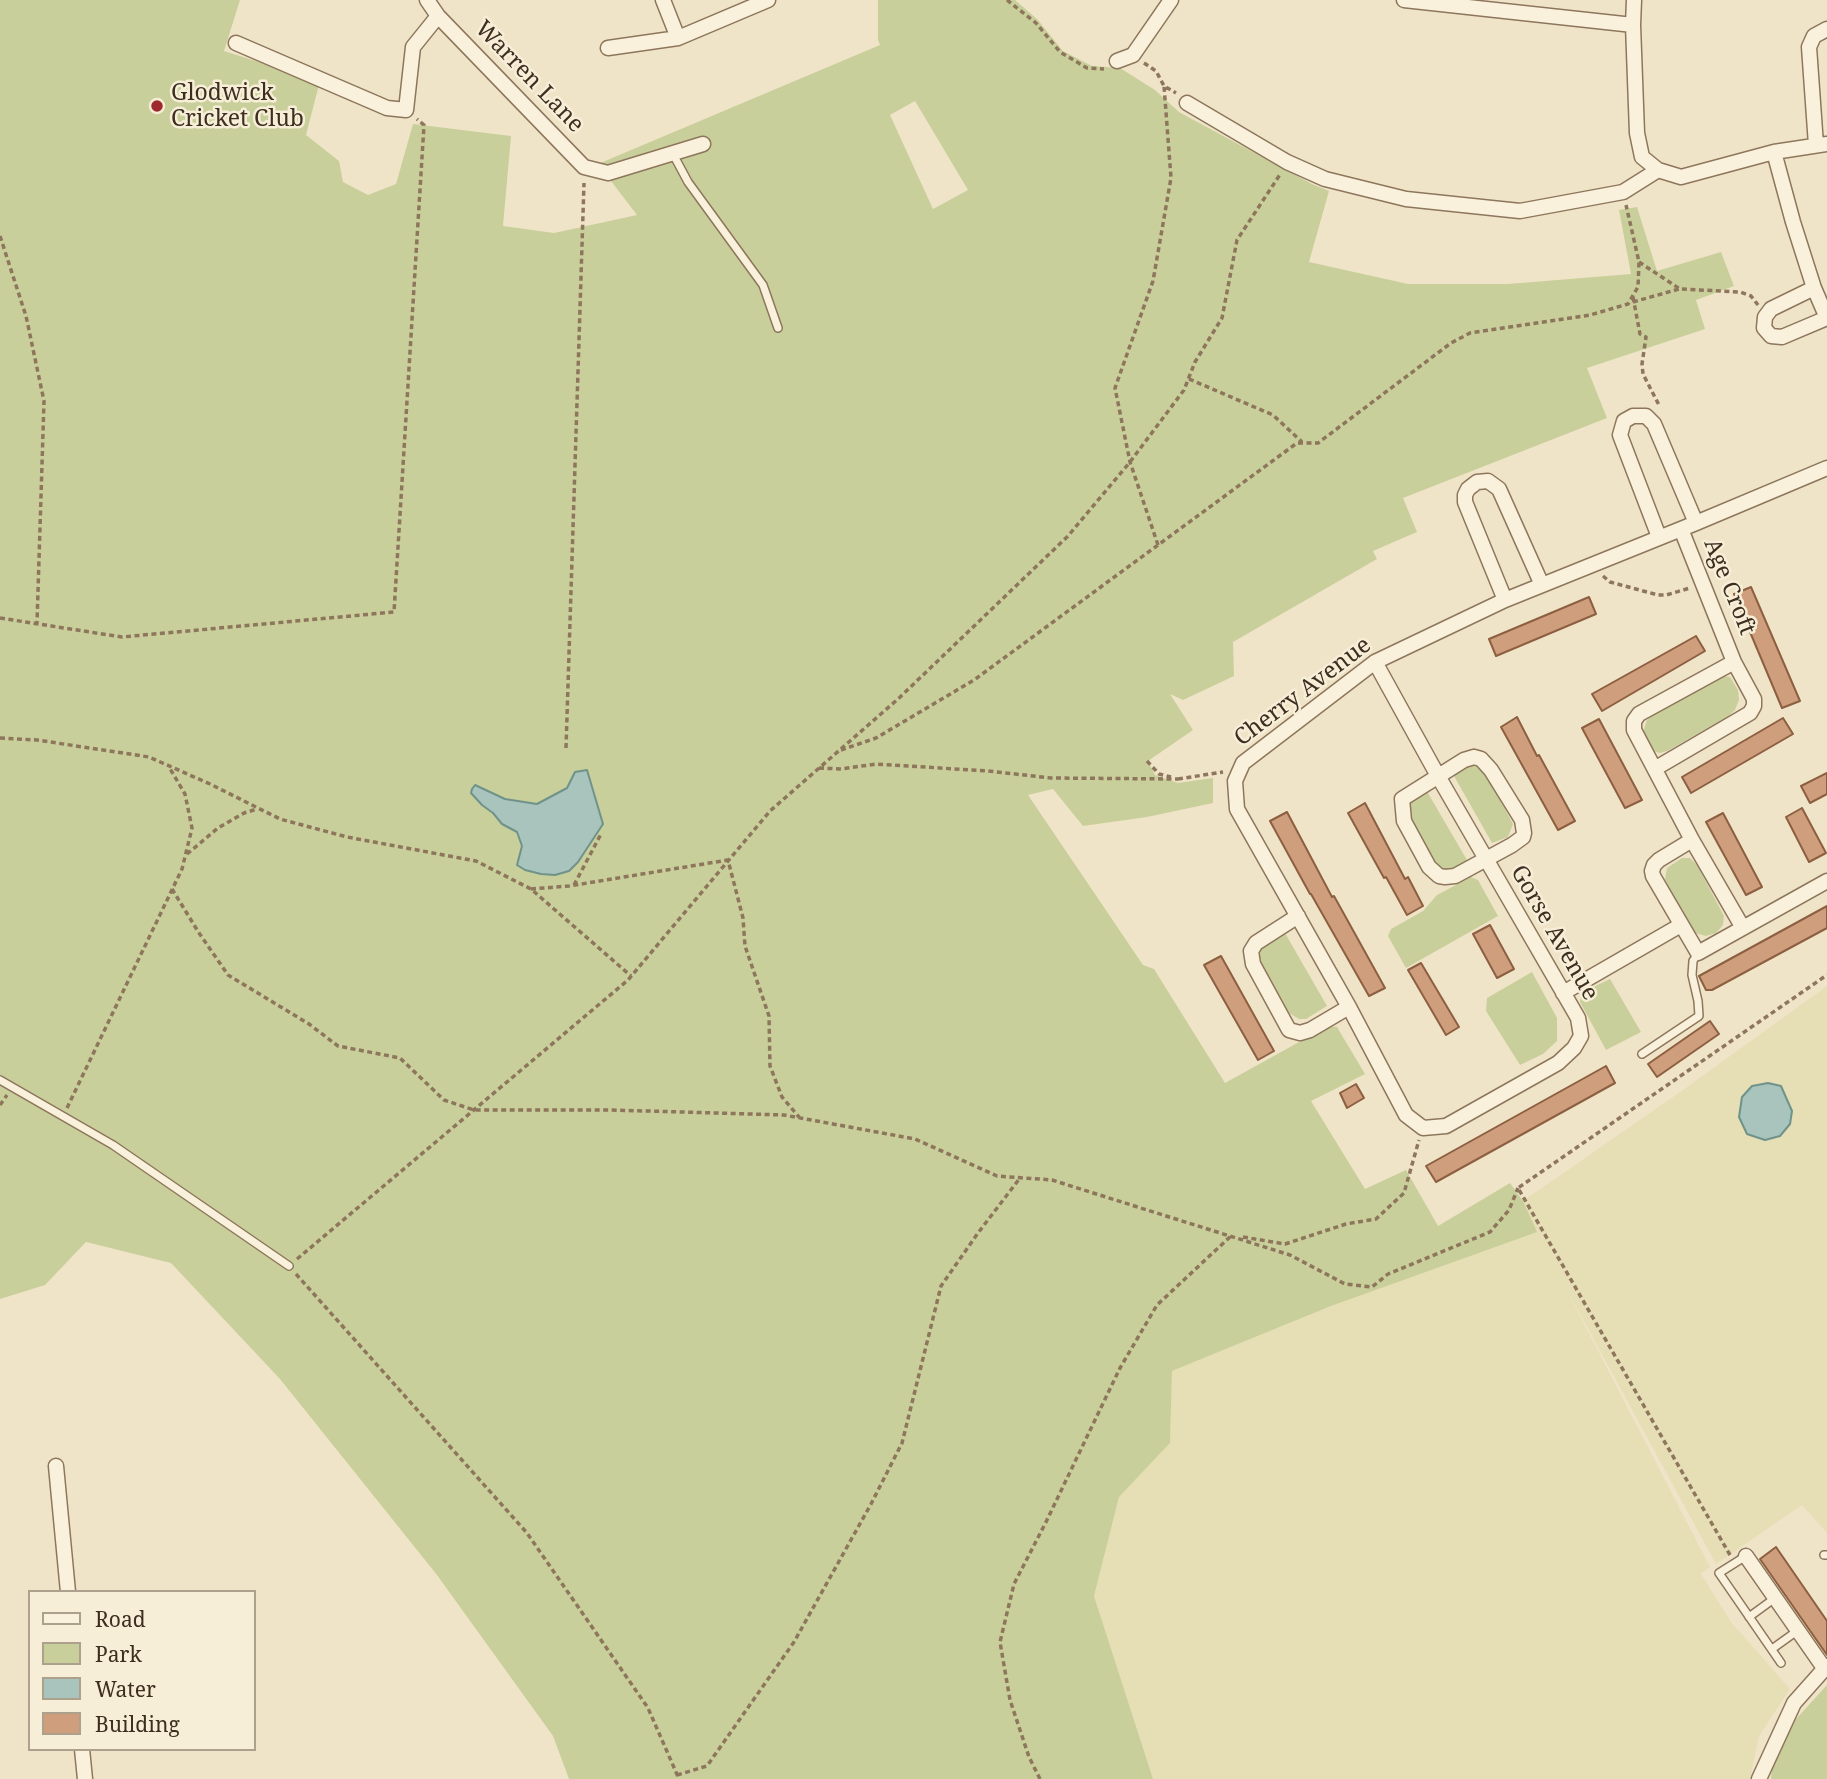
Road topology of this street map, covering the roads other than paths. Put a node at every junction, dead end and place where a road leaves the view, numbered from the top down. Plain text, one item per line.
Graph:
1 (427, 0) edge
2 (663, 0) edge
3 (768, 0) edge
4 (1171, 0) edge
5 (1404, 0) edge
6 (1634, 0) edge
7 (438, 16) junction
8 (1633, 25) junction
9 (1827, 29) edge
10 (678, 38) junction
11 (236, 43) dead end
12 (608, 48) dead end
13 (1117, 61) road end
14 (1188, 103) road end
15 (703, 144) dead end
16 (1821, 144) edge
17 (1774, 152) junction
18 (673, 154) junction
19 (1658, 170) junction
20 (1814, 288) junction
21 (1827, 318) edge
22 (778, 328) dead end
23 (1827, 468) edge
24 (1696, 523) junction
25 (1681, 529) junction
26 (1660, 537) junction
27 (1542, 585) junction
28 (1505, 600) junction
29 (1375, 662) junction
30 (1734, 662) junction
31 (1656, 768) junction
32 (1438, 776) junction
33 (1692, 840) junction
34 (1486, 860) junction
35 (1827, 881) edge
36 (1298, 916) junction
37 (1681, 925) junction
38 (1743, 928) junction
39 (1698, 953) junction
40 (1563, 993) junction
41 (1349, 1007) junction
42 (1642, 1054) dead end
43 (0, 1080) edge
44 (1423, 1128) joint
45 (289, 1266) road end
46 (56, 1466) dead end
47 (1740, 1559) joint
48 (68, 1590) edge
49 (1775, 1598) junction
50 (1749, 1617) junction
51 (1798, 1630) junction
52 (1772, 1649) junction
53 (1781, 1663) dead end
54 (1826, 1667) edge
55 (82, 1751) edge
56 (85, 1779) edge
57 (1759, 1779) edge

1 - 7 street, Warren Lane
2 - 10 street
3 - 10 street
4 - 13 street
5 - 8 street
6 - 8 street
7 - 11 street
7 - 18 street, Warren Lane
8 - 19 street
9 - 16 street
10 - 12 street
14 - 19 street
15 - 18 street
16 - 17 street
17 - 19 street
17 - 20 street
18 - 22 lane
20 - 21 street
20 - 21 street
23 - 24 street, Cherry Avenue
24 - 25 street, Cherry Avenue
24 - 26 street
25 - 26 street, Cherry Avenue
25 - 30 street, Age Croft
26 - 27 street, Cherry Avenue
27 - 28 street, Cherry Avenue
27 - 28 street
28 - 29 street, Cherry Avenue
29 - 32 street, Gorse Avenue
29 - 36 street, Cherry Avenue
30 - 31 street, Age Croft
30 - 31 street, Age Croft
31 - 33 street, Age Croft
32 - 34 street, Gorse Avenue
32 - 34 street, Gorse Avenue
32 - 34 street, Gorse Avenue
33 - 37 street
33 - 38 street, Age Croft
34 - 40 street, Gorse Avenue
35 - 38 street
36 - 41 street, Cherry Avenue
36 - 41 street
37 - 39 street
37 - 40 street
38 - 39 street
39 - 42 lane
40 - 44 street, Gorse Avenue
41 - 44 street, Cherry Avenue
43 - 45 lane
46 - 48 street
47 - 49 street
47 - 50 lane
49 - 50 lane
49 - 51 street
50 - 52 lane
51 - 52 lane
51 - 54 street
52 - 53 lane
54 - 57 street
55 - 56 street

